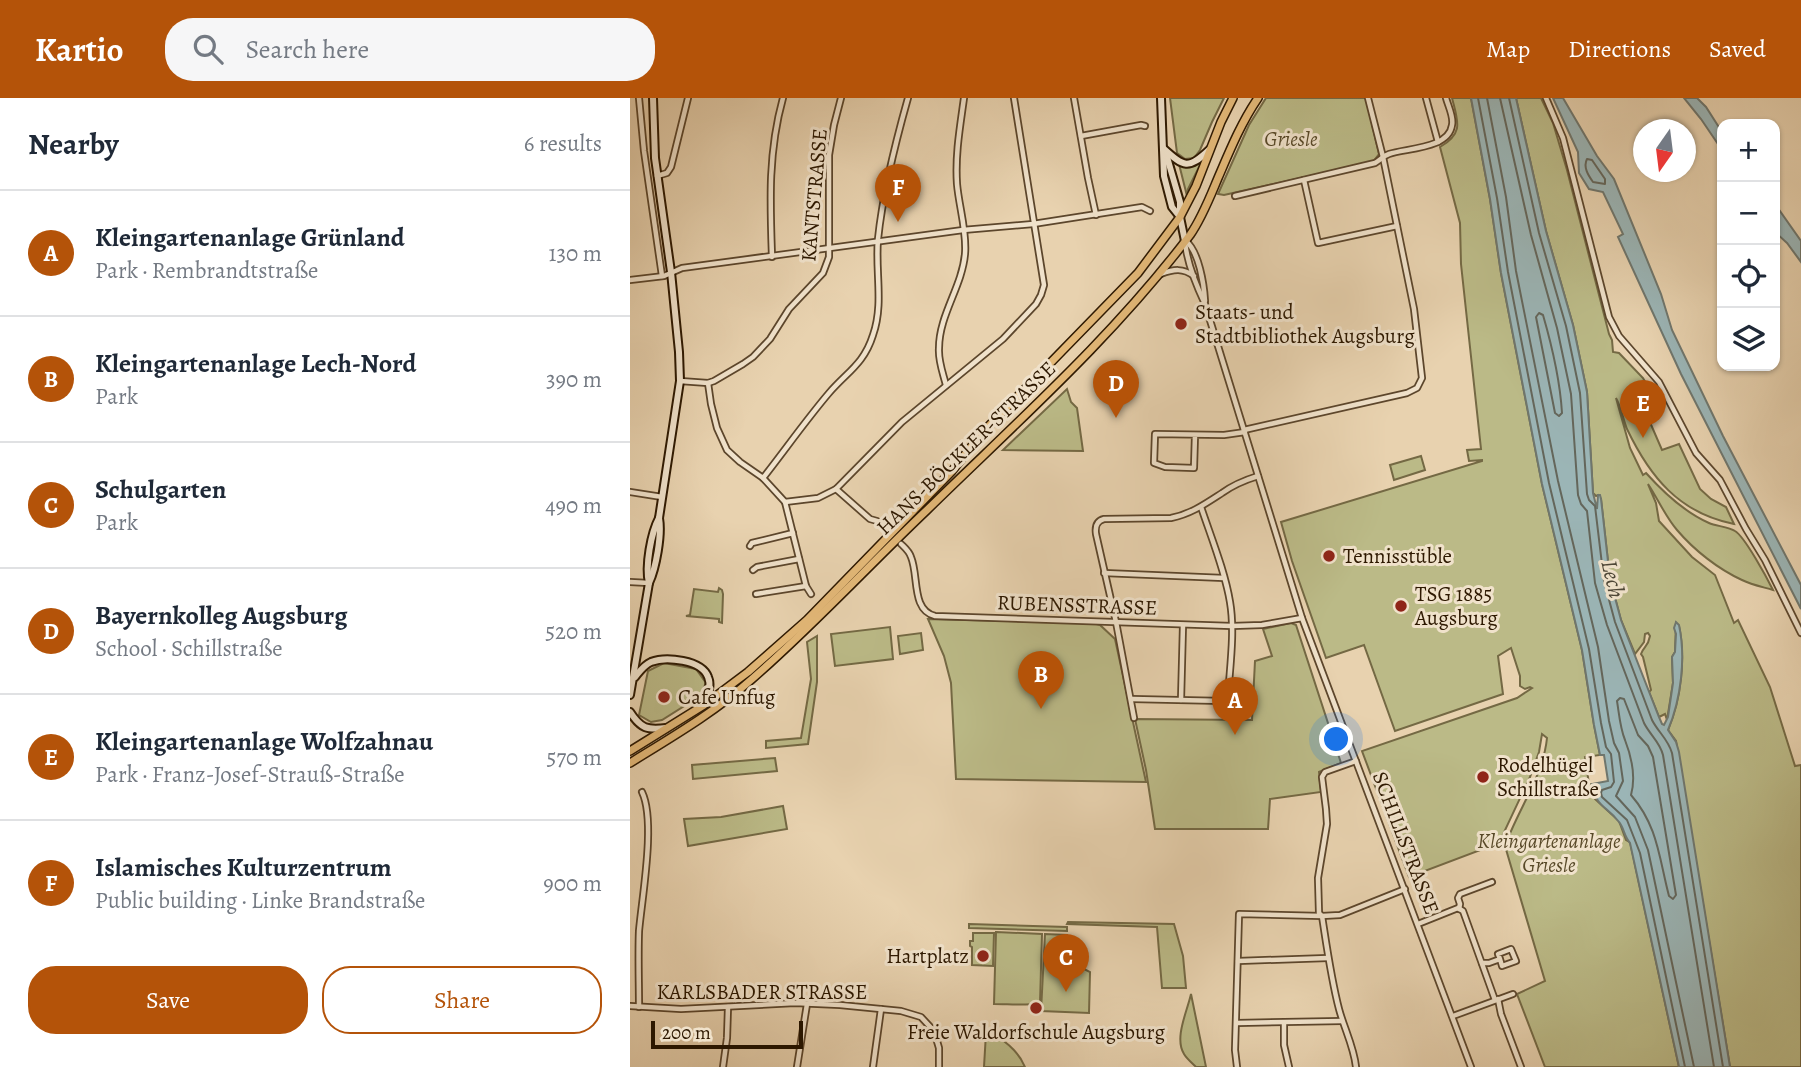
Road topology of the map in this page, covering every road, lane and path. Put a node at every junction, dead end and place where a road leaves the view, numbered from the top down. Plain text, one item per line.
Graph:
1 (639, 98) edge
2 (653, 98) edge
3 (688, 98) edge
4 (783, 98) edge
5 (841, 98) edge
6 (908, 98) edge
7 (964, 98) edge
8 (1014, 98) edge
9 (1074, 98) edge
10 (1161, 98) edge
11 (1233, 98) edge
12 (1258, 98) edge
13 (1368, 98) edge
14 (1426, 98) edge
15 (1446, 98) edge
16 (1546, 98) edge
17 (1145, 126) dead end
18 (1081, 136) junction
19 (1438, 142) junction
20 (1164, 149) junction
21 (1210, 149) junction
22 (1383, 157) junction
23 (657, 176) junction
24 (1304, 180) junction
25 (1235, 196) dead end
26 (1150, 211) dead end
27 (1096, 215) junction
28 (1180, 217) junction
29 (1033, 224) junction
30 (1397, 226) junction
31 (963, 230) junction
32 (1185, 241) junction
33 (878, 242) junction
34 (829, 248) junction
35 (772, 257) junction
36 (671, 272) junction
37 (662, 276) junction
38 (1157, 276) junction
39 (1195, 276) junction
40 (630, 280) edge
41 (1205, 304) junction
42 (680, 381) junction
43 (708, 383) junction
44 (946, 385) junction
45 (1244, 431) junction
46 (1195, 435) junction
47 (1258, 476) junction
48 (763, 478) junction
49 (836, 489) junction
50 (630, 492) edge
51 (663, 497) junction
52 (785, 502) junction
53 (1201, 507) junction
54 (887, 529) dead end
55 (793, 533) junction
56 (901, 544) dead end
57 (750, 546) dead end
58 (799, 559) junction
59 (753, 570) dead end
60 (1104, 573) junction
61 (1224, 578) junction
62 (630, 582) edge
63 (649, 583) junction
64 (806, 586) junction
65 (756, 594) dead end
66 (811, 594) dead end
67 (1302, 618) junction
68 (1116, 622) junction
69 (1183, 625) junction
70 (1232, 626) junction
71 (1801, 633) edge
72 (639, 642) junction
73 (630, 647) edge
74 (634, 679) junction
75 (630, 695) edge
76 (1131, 699) junction
77 (1181, 700) junction
78 (704, 705) junction
79 (630, 712) edge
80 (1134, 718) dead end
81 (668, 727) junction
82 (630, 751) edge
83 (1356, 761) junction
84 (630, 763) edge
85 (642, 792) dead end
86 (1492, 882) dead end
87 (1405, 889) junction
88 (1459, 909) junction
89 (1322, 916) junction
90 (1418, 924) junction
91 (1328, 958) junction
92 (1499, 959) dead end
93 (1238, 961) junction
94 (1482, 963) junction
95 (1513, 994) dead end
96 (1497, 1000) junction
97 (807, 1004) junction
98 (630, 1006) edge
99 (639, 1007) junction
100 (728, 1007) junction
101 (881, 1009) junction
102 (1453, 1016) junction
103 (1342, 1021) junction
104 (1237, 1023) junction
105 (1284, 1023) junction
106 (723, 1067) edge
107 (797, 1067) edge
108 (873, 1067) edge
109 (939, 1067) edge
110 (1237, 1067) edge
111 (1289, 1067) edge
112 (1356, 1067) edge
113 (1471, 1067) edge
114 (1521, 1067) edge

1 - 37 street
2 - 23 street
3 - 23 street
4 - 35 street
5 - 34 street, KANTSTRASSE
6 - 33 street
7 - 31 street
8 - 29 street
9 - 18 street
10 - 20 street, SCHILLSTRASSE
11 - 21 main road, HANS-BÖCKLER-STRASSE
12 - 32 main road, HANS-BÖCKLER-STRASSE
13 - 22 street
14 - 19 street
15 - 19 street
16 - 71 street
17 - 18 street
18 - 27 street
19 - 22 street
20 - 21 street
20 - 28 street, SCHILLSTRASSE
21 - 28 main road, HANS-BÖCKLER-STRASSE
22 - 24 street
22 - 30 street
23 - 36 street
24 - 25 street
24 - 30 street
26 - 27 street
27 - 29 street
28 - 32 street, SCHILLSTRASSE
28 - 78 main road, HANS-BÖCKLER-STRASSE
29 - 31 street
29 - 44 street
30 - 45 street
31 - 33 street
31 - 44 street
32 - 38 main road, HANS-BÖCKLER-STRASSE
32 - 39 street, SCHILLSTRASSE
32 - 41 street, SCHILLSTRASSE
33 - 34 street
33 - 48 street
34 - 35 street
34 - 43 street, KANTSTRASSE
35 - 36 street
36 - 37 street
36 - 42 street
37 - 40 street
38 - 39 street
38 - 84 main road, HANS-BÖCKLER-STRASSE
39 - 41 street, SCHILLSTRASSE
41 - 45 street, SCHILLSTRASSE
42 - 43 street
42 - 51 street
43 - 48 street
44 - 49 street
45 - 46 street
45 - 47 street, SCHILLSTRASSE
46 - 46 street
47 - 53 street
47 - 67 street, SCHILLSTRASSE
48 - 52 street
49 - 52 street
49 - 54 street
50 - 51 street
51 - 63 street
52 - 55 street
53 - 60 street
53 - 61 street
55 - 57 street
55 - 58 street
56 - 68 street, RUBENSSTRASSE
58 - 59 street
58 - 64 street
60 - 61 street
60 - 68 street
61 - 70 street
62 - 63 street
63 - 72 street
64 - 65 street
64 - 66 street
67 - 70 street, RUBENSSTRASSE
67 - 83 street, SCHILLSTRASSE
68 - 69 street, RUBENSSTRASSE
68 - 76 street
69 - 70 street, RUBENSSTRASSE
69 - 77 street
70 - 77 street
72 - 73 street
72 - 74 street
74 - 75 street
74 - 78 street
76 - 77 street
76 - 80 street
78 - 81 main road, HANS-BÖCKLER-STRASSE
79 - 81 street
81 - 82 main road, HANS-BÖCKLER-STRASSE
83 - 87 street, SCHILLSTRASSE
83 - 89 street
85 - 99 street
86 - 88 street
87 - 89 street
87 - 90 street, SCHILLSTRASSE
88 - 90 street
88 - 94 street
89 - 91 street
89 - 93 street
90 - 102 street, SCHILLSTRASSE
91 - 93 street
91 - 103 street
92 - 94 street
93 - 104 street
94 - 96 street
95 - 96 street
96 - 102 street
96 - 114 street
97 - 100 street, KARLSBADER STRASSE
97 - 101 street, KARLSBADER STRASSE
97 - 107 street
98 - 99 street, KARLSBADER STRASSE
99 - 100 street, KARLSBADER STRASSE
100 - 106 street
101 - 108 street
101 - 109 street, KARLSBADER STRASSE
102 - 113 street, SCHILLSTRASSE
103 - 105 street
103 - 112 street
104 - 105 street
104 - 110 street
105 - 111 street

